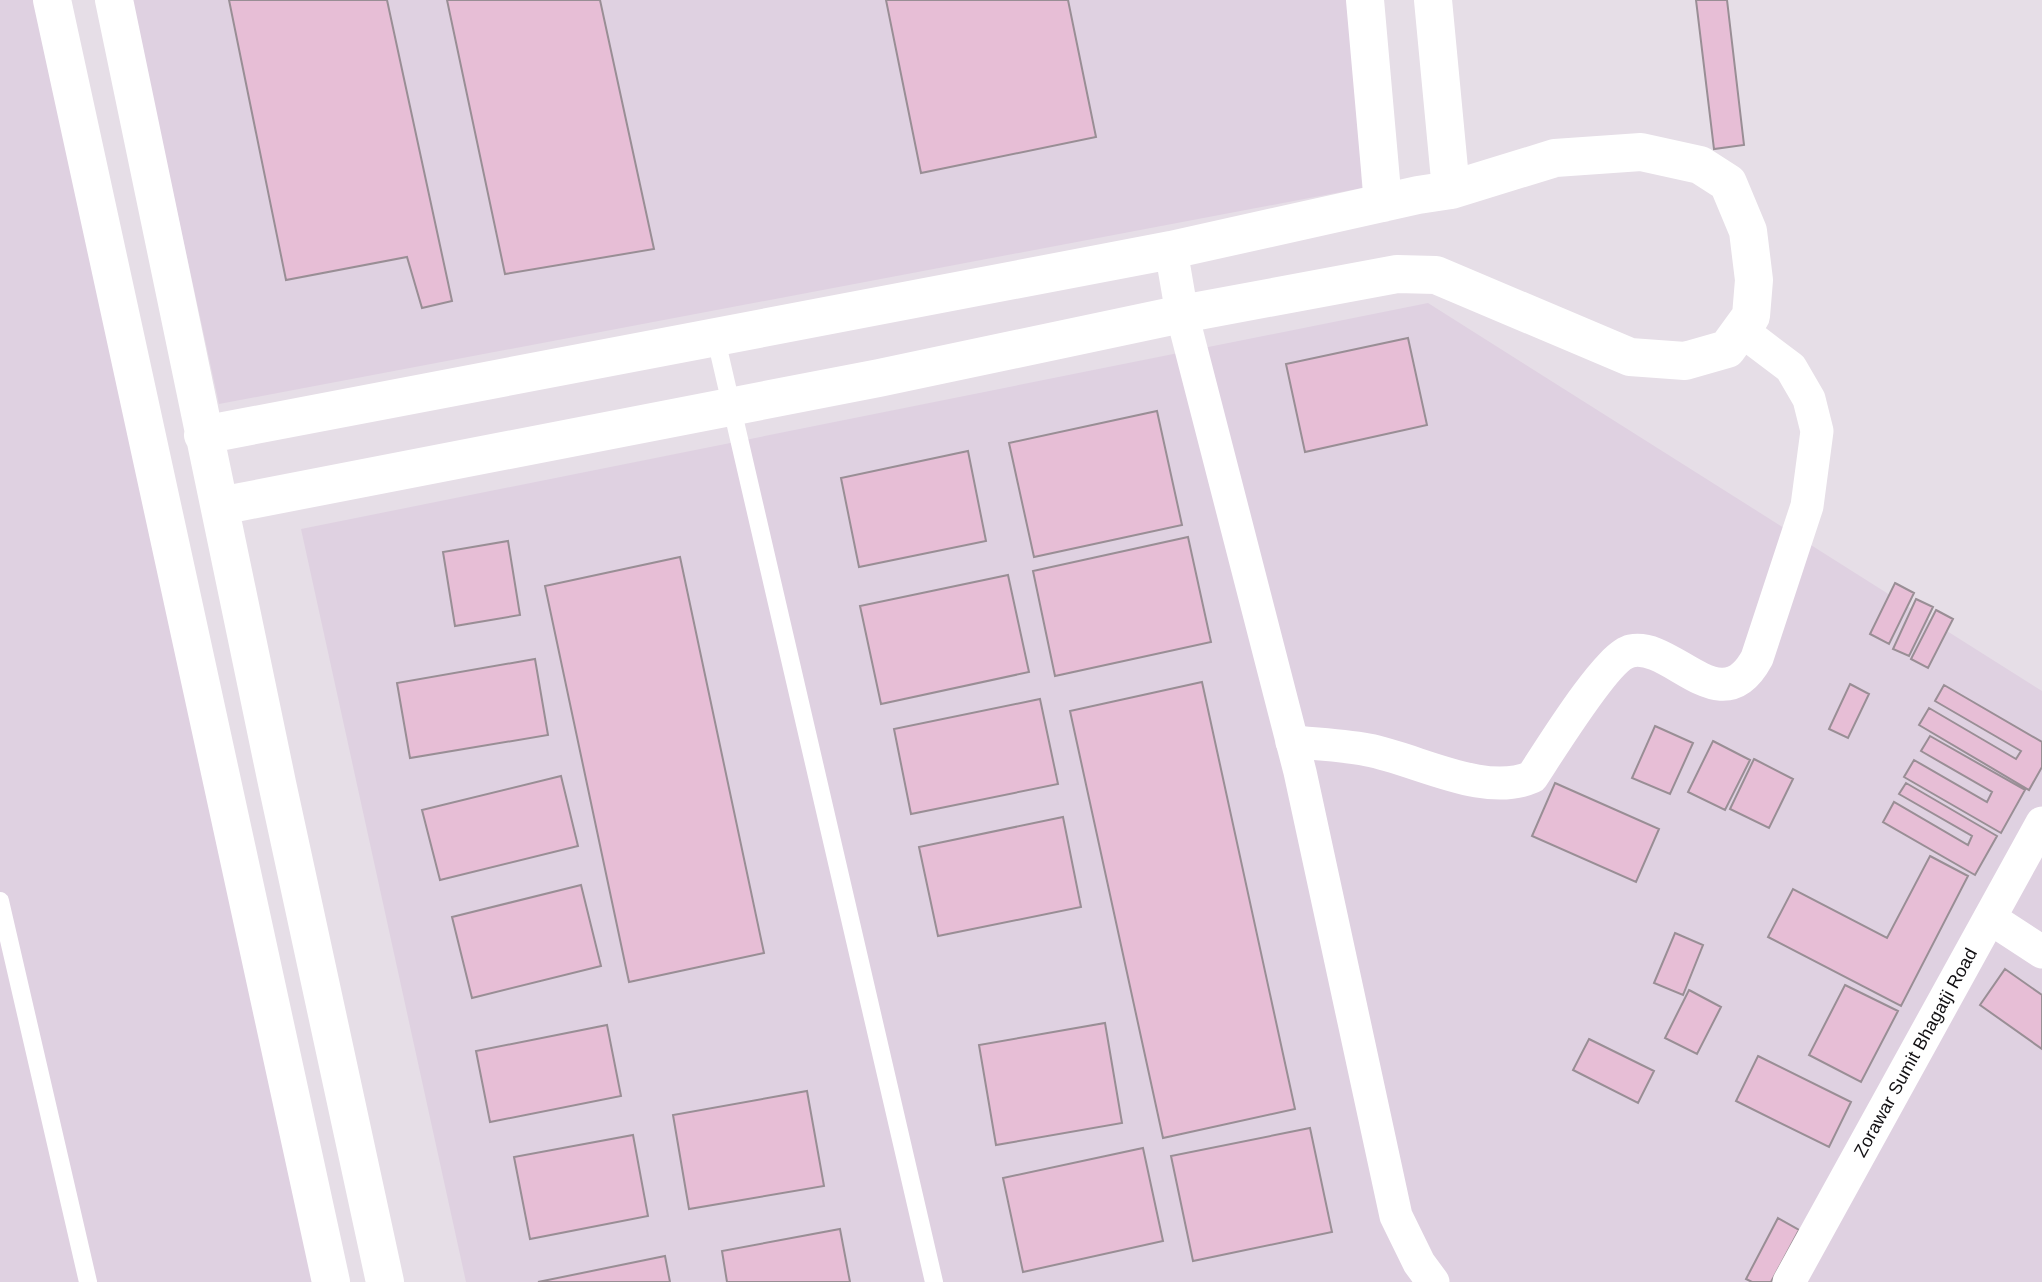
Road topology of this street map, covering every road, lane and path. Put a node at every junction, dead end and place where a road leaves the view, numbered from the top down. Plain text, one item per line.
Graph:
1 (52, 0) edge
2 (114, 0) edge
3 (1365, 0) edge
4 (1433, 0) edge
5 (1451, 190) junction
6 (1383, 203) junction
7 (1171, 250) junction
8 (1182, 314) junction
9 (1741, 330) junction
10 (715, 335) junction
11 (730, 406) junction
12 (203, 435) junction
13 (220, 506) junction
14 (1292, 742) junction
15 (2042, 823) edge
16 (0, 901) edge
17 (1990, 918) junction
18 (2042, 953) edge
19 (89, 1282) edge
20 (331, 1282) edge
21 (385, 1282) edge
22 (934, 1282) edge
23 (1433, 1282) edge
24 (1789, 1282) edge

1 - 20 street
2 - 12 street
3 - 6 street
4 - 5 street
5 - 6 street
5 - 9 street
6 - 7 street
7 - 8 street
7 - 10 street
8 - 9 street
8 - 11 street
8 - 14 street
9 - 14 street
10 - 11 lane
10 - 12 street
11 - 13 street
11 - 22 lane
12 - 13 street
13 - 21 street
14 - 23 street
15 - 17 street, Zorawar Sumit Bhagatji Road
16 - 19 lane
17 - 18 street
17 - 24 street, Zorawar Sumit Bhagatji Road

